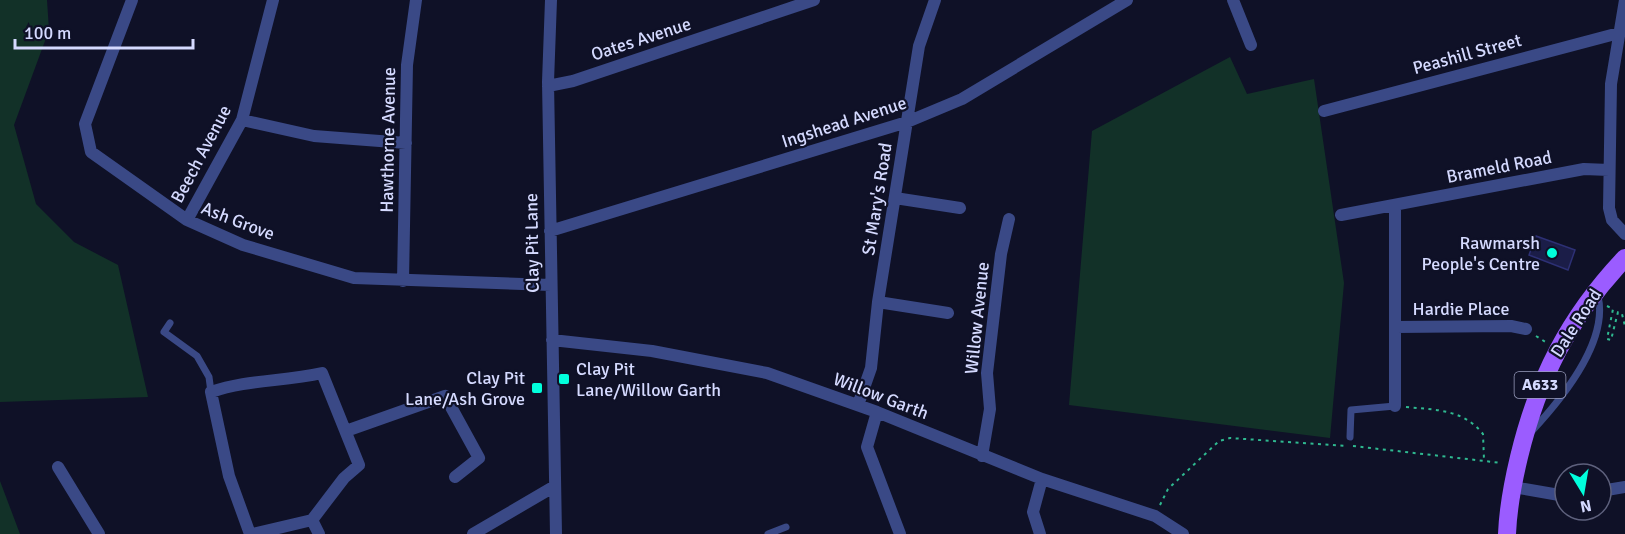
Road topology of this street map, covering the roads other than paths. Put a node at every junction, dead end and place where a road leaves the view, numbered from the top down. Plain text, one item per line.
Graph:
1 (132, 0) edge
2 (273, 0) edge
3 (416, 0) edge
4 (551, 0) edge
5 (814, 0) edge
6 (935, 0) edge
7 (1127, 0) edge
8 (1233, 0) edge
9 (1624, 0) edge
10 (1619, 33) junction
11 (1251, 45) dead end
12 (548, 86) junction
13 (1324, 111) dead end
14 (242, 120) junction
15 (907, 122) junction
16 (406, 143) junction
17 (1610, 170) junction
18 (896, 198) junction
19 (1395, 206) junction
20 (960, 208) dead end
21 (1341, 214) dead end
22 (1009, 219) dead end
23 (187, 220) junction
24 (550, 231) junction
25 (1625, 234) edge
26 (1625, 258) edge
27 (403, 281) junction
28 (551, 285) junction
29 (1598, 296) junction
30 (878, 302) junction
31 (948, 313) dead end
32 (170, 323) dead end
33 (1395, 327) junction
34 (1526, 329) road end
35 (552, 340) junction
36 (211, 392) junction
37 (858, 405) junction
38 (1395, 406) joint
39 (877, 411) junction
40 (346, 431) junction
41 (1350, 437) road end
42 (1523, 440) junction
43 (982, 456) junction
44 (58, 467) dead end
45 (455, 477) dead end
46 (1042, 479) junction
47 (555, 486) junction
48 (1513, 487) junction
49 (1553, 494) edge
50 (312, 520) junction
51 (786, 526) dead end
52 (99, 534) edge
53 (252, 534) edge
54 (319, 534) edge
55 (473, 534) edge
56 (556, 534) edge
57 (768, 534) edge
58 (900, 534) edge
59 (1040, 534) edge
60 (1183, 534) edge
61 (1507, 534) edge

1 - 23 street, Ash Grove
2 - 14 street, Beech Avenue
3 - 16 street, Hawthorne Avenue
4 - 12 street, Clay Pit Lane
5 - 12 street, Oates Avenue
6 - 15 street, St Mary's Road
7 - 15 street, Ingshead Avenue
8 - 11 street
9 - 10 street
10 - 13 street, Peashill Street
10 - 17 street
12 - 24 street, Clay Pit Lane
14 - 16 street
14 - 23 street, Beech Avenue
15 - 18 street, St Mary's Road
15 - 24 street, Ingshead Avenue
16 - 27 street, Hawthorne Avenue
17 - 19 street, Brameld Road
17 - 25 street
18 - 20 street
18 - 30 street, St Mary's Road
19 - 21 street, Brameld Road
19 - 33 street
22 - 43 street, Willow Avenue
23 - 27 street, Ash Grove
24 - 28 street, Clay Pit Lane
26 - 29 main road, Dale Road / A633
27 - 28 street, Ash Grove
28 - 35 street, Clay Pit Lane
29 - 42 main road, Dale Road / A633
29 - 42 lane
30 - 31 street
30 - 37 street, St Mary's Road
32 - 36 lane
33 - 34 street, Hardie Place
33 - 38 street
35 - 37 street, Willow Garth
35 - 47 street, Clay Pit Lane
36 - 40 street
36 - 53 street
37 - 39 street, Willow Garth
38 - 41 lane
39 - 43 street, Willow Garth
39 - 58 street
40 - 45 street
40 - 50 street
42 - 48 main road, Dale Road / A633
43 - 46 street, Willow Garth
44 - 52 street
46 - 59 street
46 - 60 street, Willow Garth
47 - 55 street
47 - 56 street, Clay Pit Lane
48 - 49 street
48 - 61 main road, Dale Road / A633
50 - 53 street
50 - 54 street
51 - 57 lane

